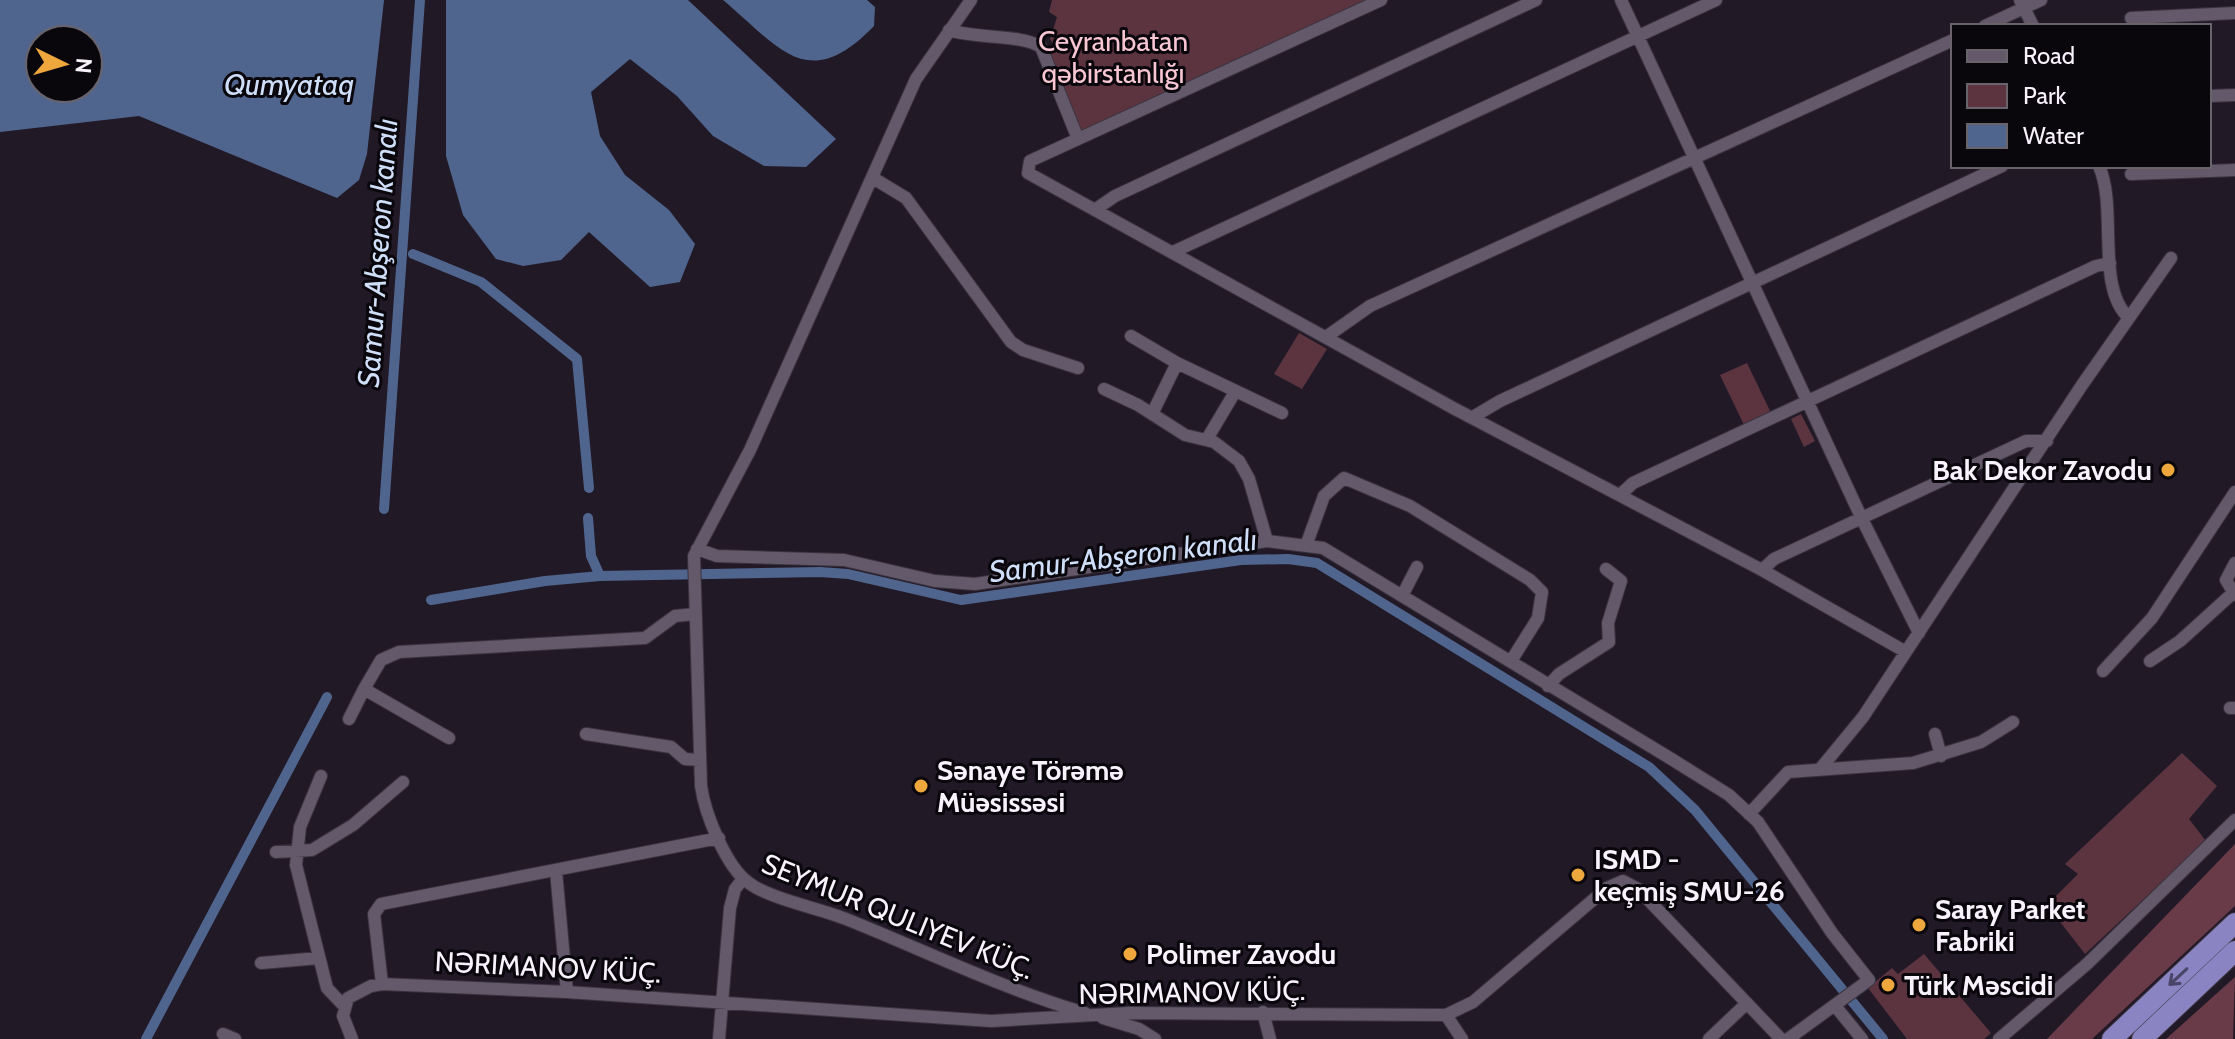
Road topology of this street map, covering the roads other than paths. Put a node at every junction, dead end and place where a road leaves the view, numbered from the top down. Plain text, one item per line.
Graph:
1 (971, 0) edge
2 (1381, 0) edge
3 (1536, 0) edge
4 (1621, 0) edge
5 (1716, 0) edge
6 (2041, 0) edge
7 (2022, 4) edge
8 (2235, 13) edge
9 (2131, 18) dead end
10 (1988, 24) edge
11 (2032, 24) edge
12 (949, 30) junction
13 (1637, 36) junction
14 (1951, 41) edge
15 (2235, 95) edge
16 (2211, 96) edge
17 (1078, 139) junction
18 (1693, 159) junction
19 (1998, 168) edge
20 (2100, 168) edge
21 (2235, 170) edge
22 (2131, 174) dead end
23 (873, 178) junction
24 (1096, 209) junction
25 (1173, 252) junction
26 (2171, 258) dead end
27 (2110, 263) junction
28 (1751, 281) junction
29 (2129, 318) junction
30 (1131, 336) dead end
31 (1326, 337) junction
32 (1177, 363) junction
33 (1078, 368) dead end
34 (1104, 389) dead end
35 (1235, 392) junction
36 (1809, 402) junction
37 (1282, 413) dead end
38 (1152, 414) junction
39 (1473, 417) junction
40 (1207, 439) junction
41 (2047, 441) junction
42 (2235, 492) edge
43 (1620, 495) junction
44 (1862, 519) junction
45 (1267, 541) junction
46 (1307, 543) junction
47 (697, 549) junction
48 (2235, 563) edge
49 (1417, 567) dead end
50 (1606, 569) dead end
51 (1762, 570) junction
52 (1403, 594) junction
53 (2234, 594) edge
54 (695, 614) junction
55 (1919, 633) junction
56 (1906, 652) junction
57 (1511, 661) junction
58 (2150, 661) dead end
59 (2103, 671) dead end
60 (1548, 686) junction
61 (364, 689) junction
62 (349, 719) dead end
63 (2013, 722) dead end
64 (586, 734) dead end
65 (1935, 734) dead end
66 (449, 738) dead end
67 (1941, 756) junction
68 (700, 760) junction
69 (1821, 768) junction
70 (321, 776) dead end
71 (403, 782) dead end
72 (1749, 814) junction
73 (2235, 820) edge
74 (719, 838) junction
75 (276, 852) dead end
76 (297, 852) junction
77 (556, 871) junction
78 (743, 879) junction
79 (2235, 923) edge
80 (2235, 951) edge
81 (319, 958) junction
82 (261, 963) dead end
83 (382, 984) junction
84 (567, 992) junction
85 (723, 1002) junction
86 (1747, 1003) junction
87 (344, 1006) junction
88 (1836, 1007) junction
89 (1263, 1012) junction
90 (1446, 1015) junction
91 (1093, 1016) junction
92 (352, 1039) edge
93 (719, 1039) edge
94 (1155, 1039) edge
95 (1270, 1039) edge
96 (1462, 1039) edge
97 (1709, 1039) edge
98 (1781, 1039) edge
99 (1788, 1039) edge
100 (1862, 1039) edge
101 (1999, 1039) edge
102 (2112, 1039) edge
103 (2142, 1039) edge

1 - 12 street, SEYMUR QULIYEV KÜÇ.
2 - 17 street
3 - 24 street
4 - 13 street
5 - 13 street
6 - 7 street
7 - 10 street
7 - 11 street
8 - 9 street
12 - 17 street
12 - 23 street, SEYMUR QULIYEV KÜÇ.
13 - 18 street
13 - 25 street
14 - 18 street
15 - 16 street
17 - 24 street
18 - 28 street
18 - 31 street
19 - 28 street
20 - 27 street
21 - 22 street
23 - 33 street
23 - 47 street, SEYMUR QULIYEV KÜÇ.
24 - 25 street
25 - 31 street
26 - 29 street
27 - 29 street
27 - 36 street
28 - 36 street
28 - 39 street
29 - 41 street
30 - 32 street
31 - 39 street
32 - 35 street
32 - 38 street
34 - 38 street
35 - 37 street
35 - 40 street
36 - 43 street
36 - 44 street
38 - 40 street
39 - 43 street
40 - 45 street
41 - 44 street
41 - 55 street
42 - 59 street
43 - 51 street
44 - 51 street
44 - 55 street
45 - 46 street
45 - 47 street
46 - 52 street
46 - 57 street
47 - 54 street, SEYMUR QULIYEV KÜÇ.
48 - 53 street
49 - 52 street
50 - 60 street
51 - 56 street
52 - 57 street
53 - 58 street
54 - 61 street
54 - 68 street, SEYMUR QULIYEV KÜÇ.
55 - 56 street
56 - 69 street
57 - 60 street
60 - 72 street
61 - 62 street
61 - 66 street
63 - 67 street
64 - 68 street
65 - 67 street
67 - 69 street
68 - 74 street, SEYMUR QULIYEV KÜÇ.
69 - 72 street
70 - 76 street
71 - 76 street
72 - 88 street
73 - 101 street
74 - 77 street
74 - 78 street, SEYMUR QULIYEV KÜÇ.
75 - 76 street
76 - 81 street
77 - 83 street
77 - 84 street
78 - 85 street
78 - 91 street, SEYMUR QULIYEV KÜÇ.
79 -> 102 highway
80 - 103 highway
81 - 82 street
81 - 87 street
83 - 84 street, NƏRIMANOV KÜÇ.
83 - 87 street, NƏRIMANOV KÜÇ.
84 - 85 street, NƏRIMANOV KÜÇ.
85 - 91 street, NƏRIMANOV KÜÇ.
85 - 93 street
86 - 90 street
86 - 97 street
86 - 98 street
87 - 92 street
88 - 99 street
88 - 100 street
89 - 90 street, NƏRIMANOV KÜÇ.
89 - 91 street, NƏRIMANOV KÜÇ.
89 - 95 street
90 - 96 street
91 - 94 street, SEYMUR QULIYEV KÜÇ.

